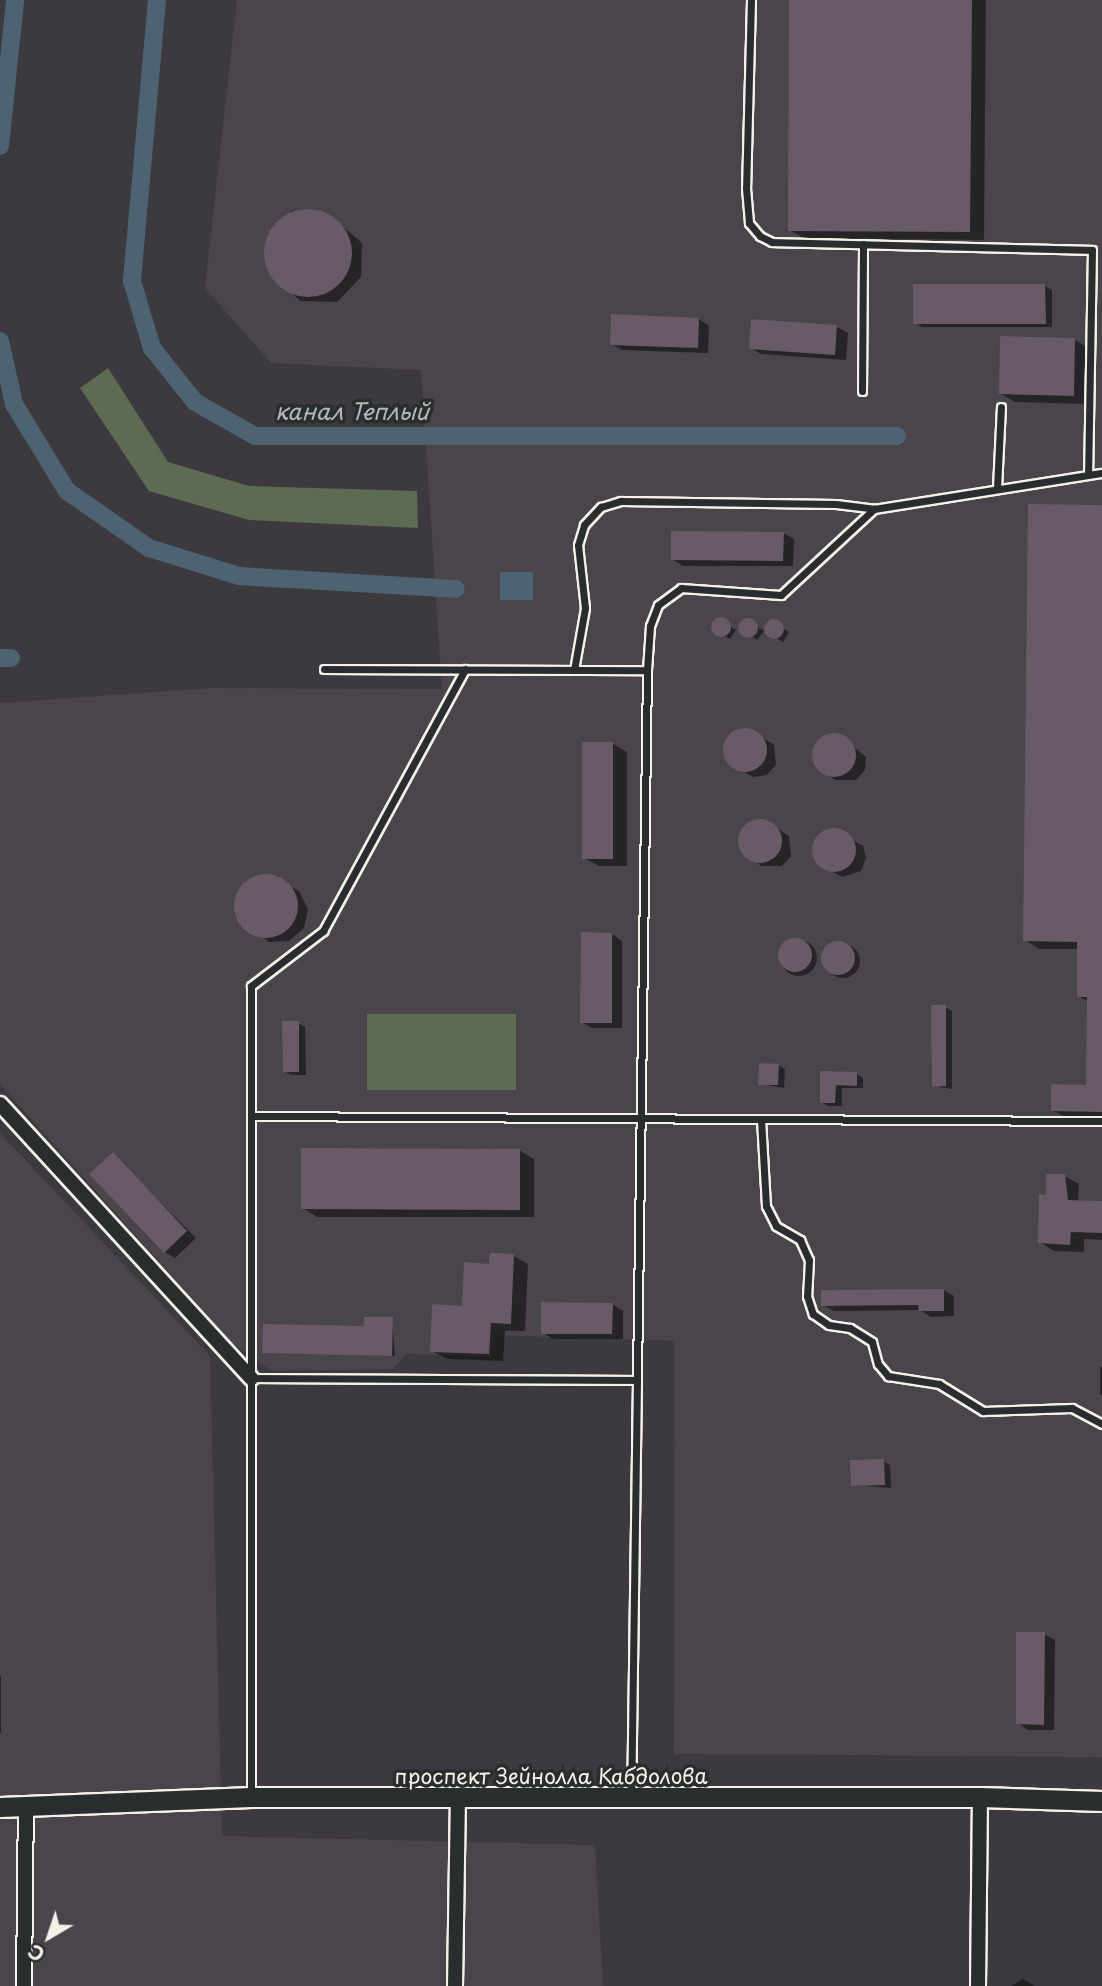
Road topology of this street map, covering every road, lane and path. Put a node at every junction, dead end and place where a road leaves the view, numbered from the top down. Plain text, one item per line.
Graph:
1 (751, 0) edge
2 (863, 244) junction
3 (862, 391) dead end
4 (1001, 407) dead end
5 (1088, 473) junction
6 (1102, 473) edge
7 (997, 488) junction
8 (874, 509) junction
9 (324, 669) dead end
10 (465, 669) junction
11 (574, 670) junction
12 (647, 670) junction
13 (0, 1104) edge
14 (251, 1116) junction
15 (641, 1118) junction
16 (761, 1119) junction
17 (1102, 1121) edge
18 (251, 1378) junction
19 (637, 1380) junction
20 (1102, 1424) edge
21 (251, 1797) junction
22 (458, 1797) junction
23 (980, 1797) junction
24 (631, 1799) junction
25 (1102, 1801) edge
26 (0, 1807) edge
27 (26, 1807) junction
28 (24, 1986) edge
29 (455, 1986) edge
30 (978, 1986) edge

1 - 2 lane
2 - 3 lane
2 - 5 lane
4 - 7 lane
5 - 6 lane
5 - 7 lane
7 - 8 lane
8 - 11 lane
8 - 12 lane
9 - 10 lane
10 - 11 lane
10 - 14 lane
11 - 12 lane
12 - 15 lane
13 - 18 street
14 - 15 lane
14 - 18 lane
15 - 16 lane
15 - 19 lane
16 - 17 lane
16 - 20 lane
18 - 19 lane
18 - 21 lane
19 - 24 lane
21 - 22 main road, проспект Зейнолла Кабдолова
21 - 27 main road, проспект Зейнолла Кабдолова
22 - 24 main road, проспект Зейнолла Кабдолова
22 - 29 street
23 - 24 main road, проспект Зейнолла Кабдолова
23 - 25 main road, проспект Зейнолла Кабдолова
23 - 30 street
26 - 27 main road, проспект Зейнолла Кабдолова
27 - 28 street

